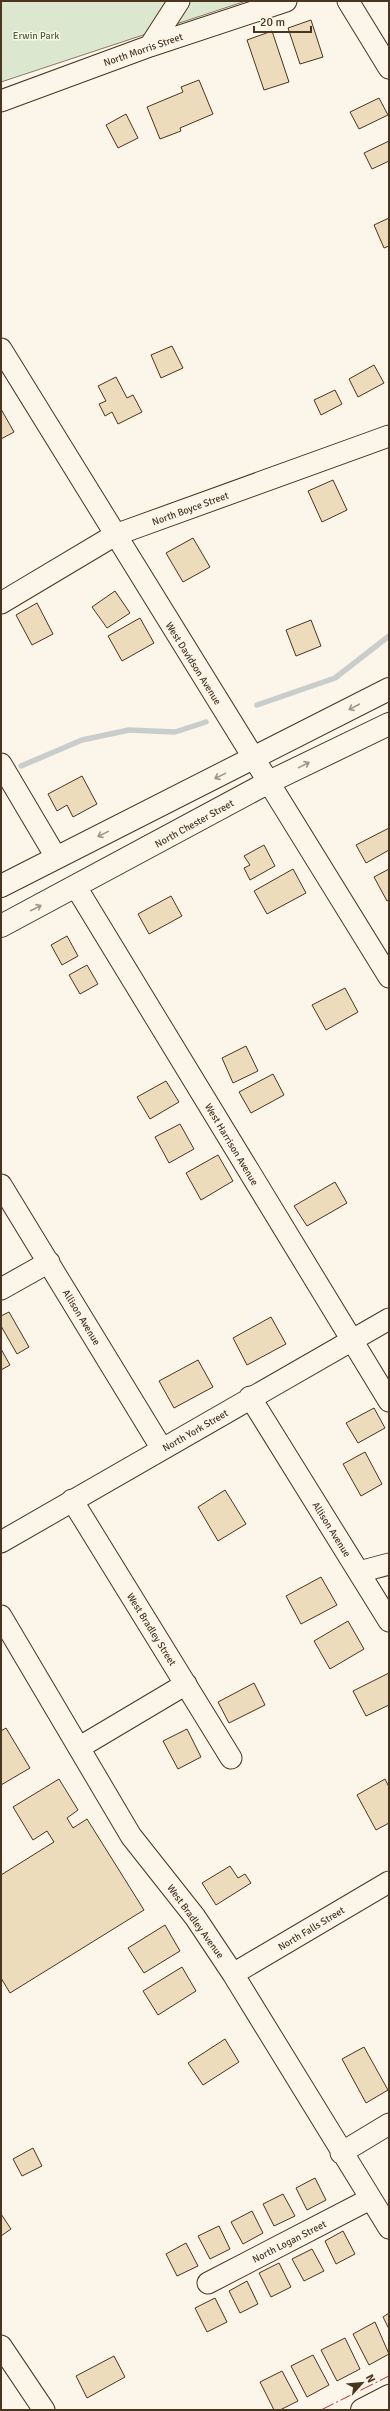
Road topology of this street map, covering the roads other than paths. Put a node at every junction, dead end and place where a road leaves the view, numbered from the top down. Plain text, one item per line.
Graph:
1 (179, 1) edge
2 (286, 1) edge
3 (348, 1) edge
4 (150, 46) junction
5 (389, 68) edge
6 (1, 101) edge
7 (1, 348) edge
8 (389, 436) edge
9 (115, 536) junction
10 (1, 603) edge
11 (389, 689) edge
12 (389, 724) edge
13 (255, 759) junction
14 (1, 764) edge
15 (269, 782) junction
16 (56, 857) junction
17 (1, 886) edge
18 (76, 887) junction
19 (1, 926) edge
20 (389, 976) edge
21 (1, 1185) edge
22 (48, 1262) junction
23 (1, 1289) edge
24 (389, 1319) edge
25 (352, 1340) junction
26 (250, 1397) junction
27 (389, 1401) edge
28 (162, 1449) junction
29 (72, 1500) junction
30 (1, 1542) edge
31 (389, 1564) edge
32 (359, 1572) junction
33 (1, 1616) edge
34 (389, 1621) edge
35 (186, 1684) junction
36 (80, 1746) junction
37 (231, 1758) dead end
38 (389, 1882) edge
39 (234, 1974) junction
40 (389, 2124) edge
41 (341, 2153) junction
42 (370, 2199) junction
43 (389, 2228) edge
44 (208, 2283) dead end
45 (1, 2346) edge
46 (389, 2396) edge
47 (44, 2410) edge
48 (362, 2410) edge

1 - 4 street
2 - 4 street, North Morris Street
3 - 5 street
4 - 6 street, North Morris Street
7 - 9 street, West Davidson Avenue
8 - 9 street, North Boyce Street
9 - 10 street, North Boyce Street
9 - 13 street, West Davidson Avenue
11 -> 13 main road
15 -> 12 main road, North Chester Street
13 - 15 street, West Davidson Avenue
13 -> 16 main road
14 - 16 street
15 - 18 main road, North Chester Street
15 - 20 street, West Davidson Avenue
16 - 17 main road
19 -> 18 main road, North Chester Street
18 - 25 street, West Harrison Avenue
21 - 22 street, Allison Avenue
22 - 23 street
22 - 28 street, Allison Avenue
24 - 25 street, North York Street
25 - 26 street, North York Street
25 - 27 street, West Harrison Avenue
26 - 28 street, North York Street
26 - 32 street, Allison Avenue
28 - 29 street, North York Street
29 - 30 street, North York Street
29 - 35 street, West Bradley Street
31 - 32 street
32 - 34 street, Allison Avenue
33 - 36 street, West Bradley Avenue
35 - 36 street
35 - 37 street, West Bradley Street
36 - 39 street, West Bradley Avenue
38 - 39 street, North Falls Street
39 - 41 street, West Bradley Avenue
40 - 41 street
41 - 42 street, West Bradley Avenue
42 - 43 street, West Bradley Avenue
42 - 44 street, North Logan Street
45 - 47 street
46 - 48 main road

